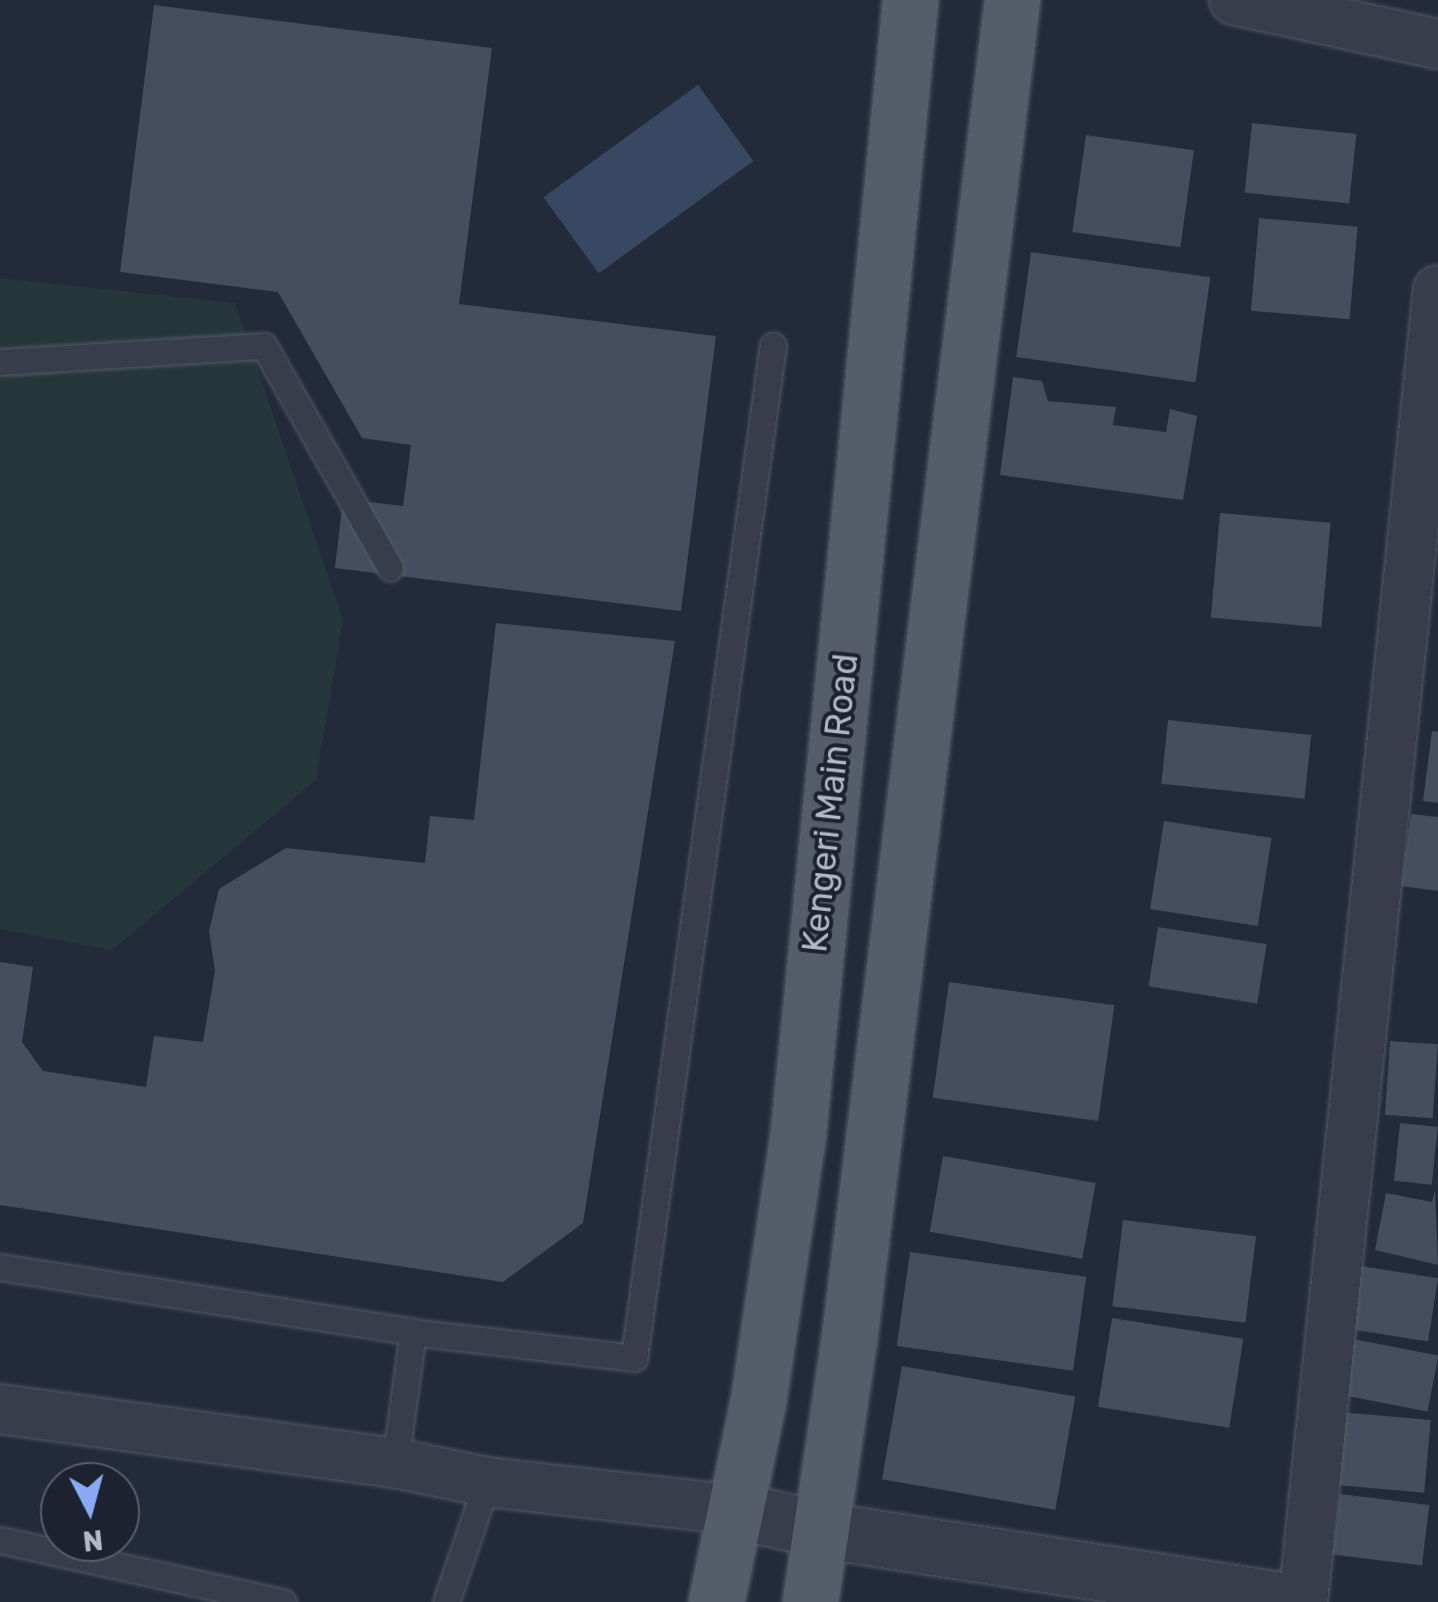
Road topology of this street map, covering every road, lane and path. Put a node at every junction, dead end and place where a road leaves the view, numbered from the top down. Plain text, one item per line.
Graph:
1 (910, 0) edge
2 (1012, 0) edge
3 (1234, 0) edge
4 (1438, 44) edge
5 (1438, 290) edge
6 (773, 345) dead end
7 (0, 362) edge
8 (390, 568) dead end
9 (0, 1267) edge
10 (413, 1332) junction
11 (0, 1409) edge
12 (395, 1463) junction
13 (487, 1482) junction
14 (735, 1510) junction
15 (824, 1530) junction
16 (0, 1540) edge
17 (283, 1602) edge
18 (446, 1602) edge
19 (716, 1602) edge
20 (810, 1602) edge
21 (1294, 1602) edge
22 (1303, 1602) edge

1 - 14 main road, Kengeri Main Road
2 - 15 main road
3 - 4 street
5 - 22 street
6 - 10 lane
7 - 8 lane
9 - 10 lane
10 - 12 lane
11 - 12 street
12 - 13 street
13 - 14 street
13 - 18 lane
14 - 15 street
14 - 19 main road, Kengeri Main Road
15 - 20 main road
15 - 21 street
16 - 17 lane

